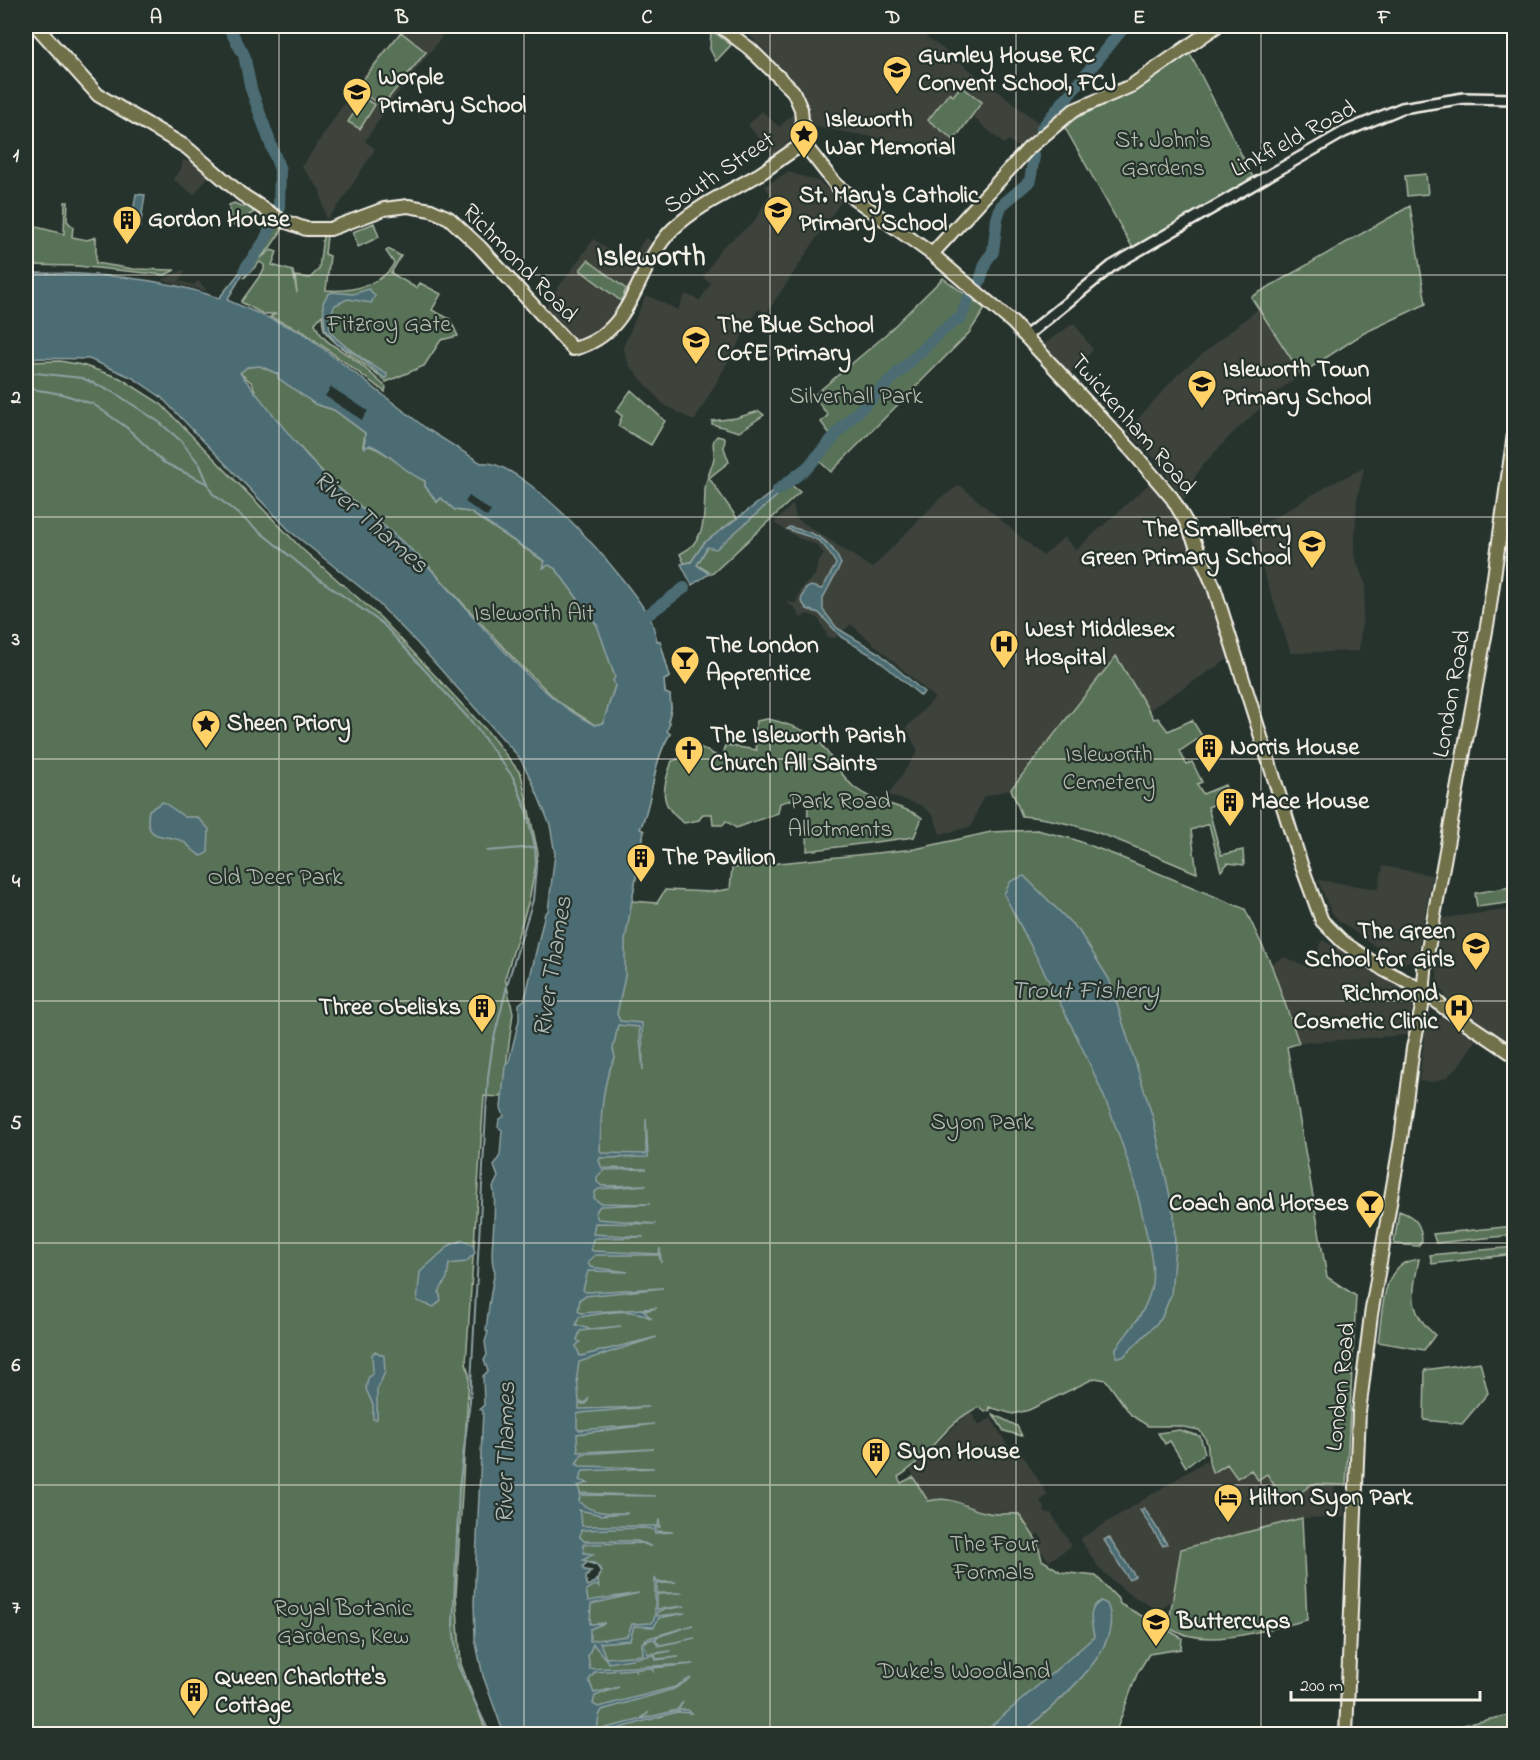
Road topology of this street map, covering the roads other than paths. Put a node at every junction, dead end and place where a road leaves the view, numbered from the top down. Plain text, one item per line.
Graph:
1 (36, 26) edge
2 (720, 26) edge
3 (1217, 26) edge
4 (1515, 99) edge
5 (804, 144) junction
6 (932, 254) junction
7 (1026, 336) junction
8 (573, 350) joint
9 (1515, 434) edge
10 (1425, 966) junction
11 (1397, 976) junction
12 (1421, 993) junction
13 (1440, 1004) junction
14 (1515, 1055) edge
15 (1346, 1734) edge

1 - 8 main road, Richmond Road
2 - 5 main road
3 - 6 main road
4 - 7 street, Linkfield Road
5 - 6 main road, Twickenham Road
5 - 8 main road, South Street
6 - 7 main road, Twickenham Road
7 - 11 main road, Twickenham Road
9 - 10 main road, London Road
10 - 11 main road
10 - 12 main road, London Road
10 - 13 main road
11 - 12 main road, Twickenham Road
12 - 13 main road, Twickenham Road
12 - 15 main road, London Road
13 - 14 main road, Twickenham Road

